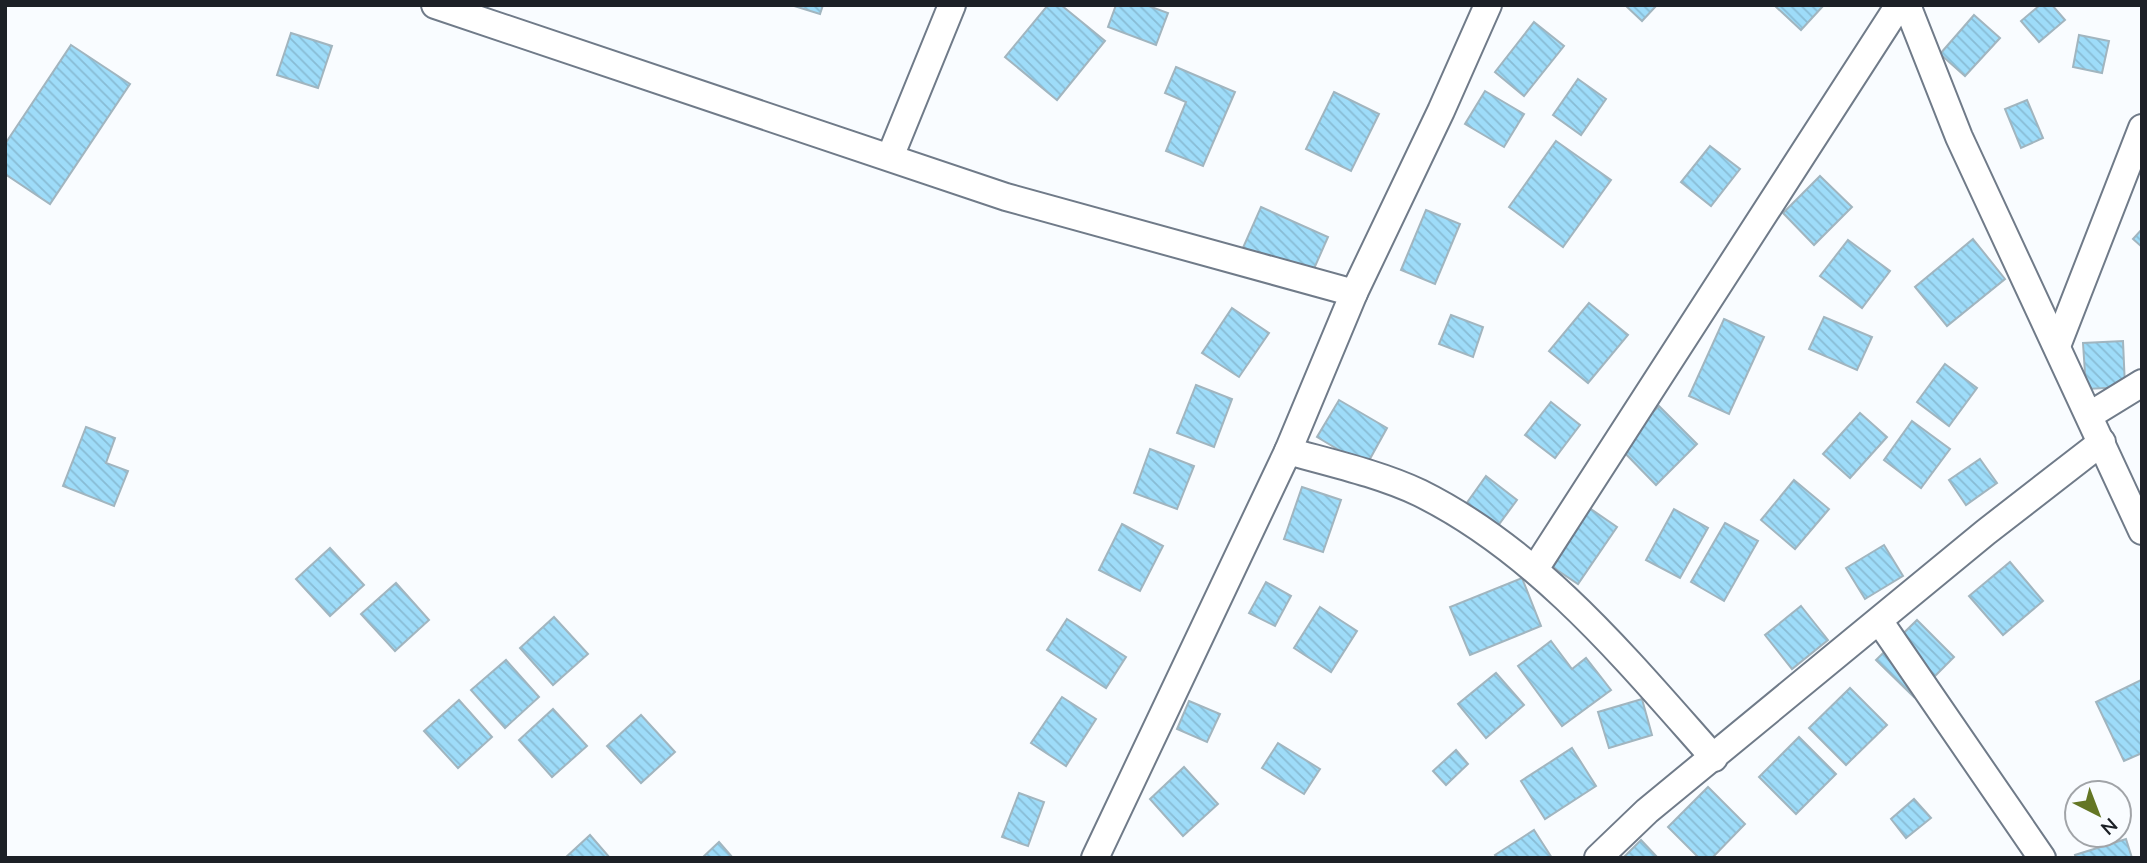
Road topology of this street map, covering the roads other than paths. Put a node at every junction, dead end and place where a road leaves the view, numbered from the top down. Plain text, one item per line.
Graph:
1 (435, 5) edge
2 (952, 5) edge
3 (1488, 5) edge
4 (1899, 5) edge
5 (1907, 5) edge
6 (2142, 128) edge
7 (890, 157) junction
8 (1354, 293) junction
9 (2057, 346) junction
10 (2142, 383) edge
11 (2090, 415) junction
12 (2102, 442) junction
13 (1288, 451) junction
14 (2142, 531) edge
15 (1535, 569) junction
16 (1880, 622) junction
17 (1714, 758) junction
18 (1095, 858) edge
19 (1598, 858) edge
20 (2042, 858) edge

1 - 7 street
2 - 7 street
3 - 8 street
4 - 15 street
5 - 9 street
6 - 9 street
7 - 8 street
8 - 13 street
9 - 11 street
10 - 11 street
11 - 12 street
12 - 14 street
12 - 16 street
13 - 15 street
13 - 18 street
15 - 17 street
16 - 17 street
16 - 20 street
17 - 19 street

